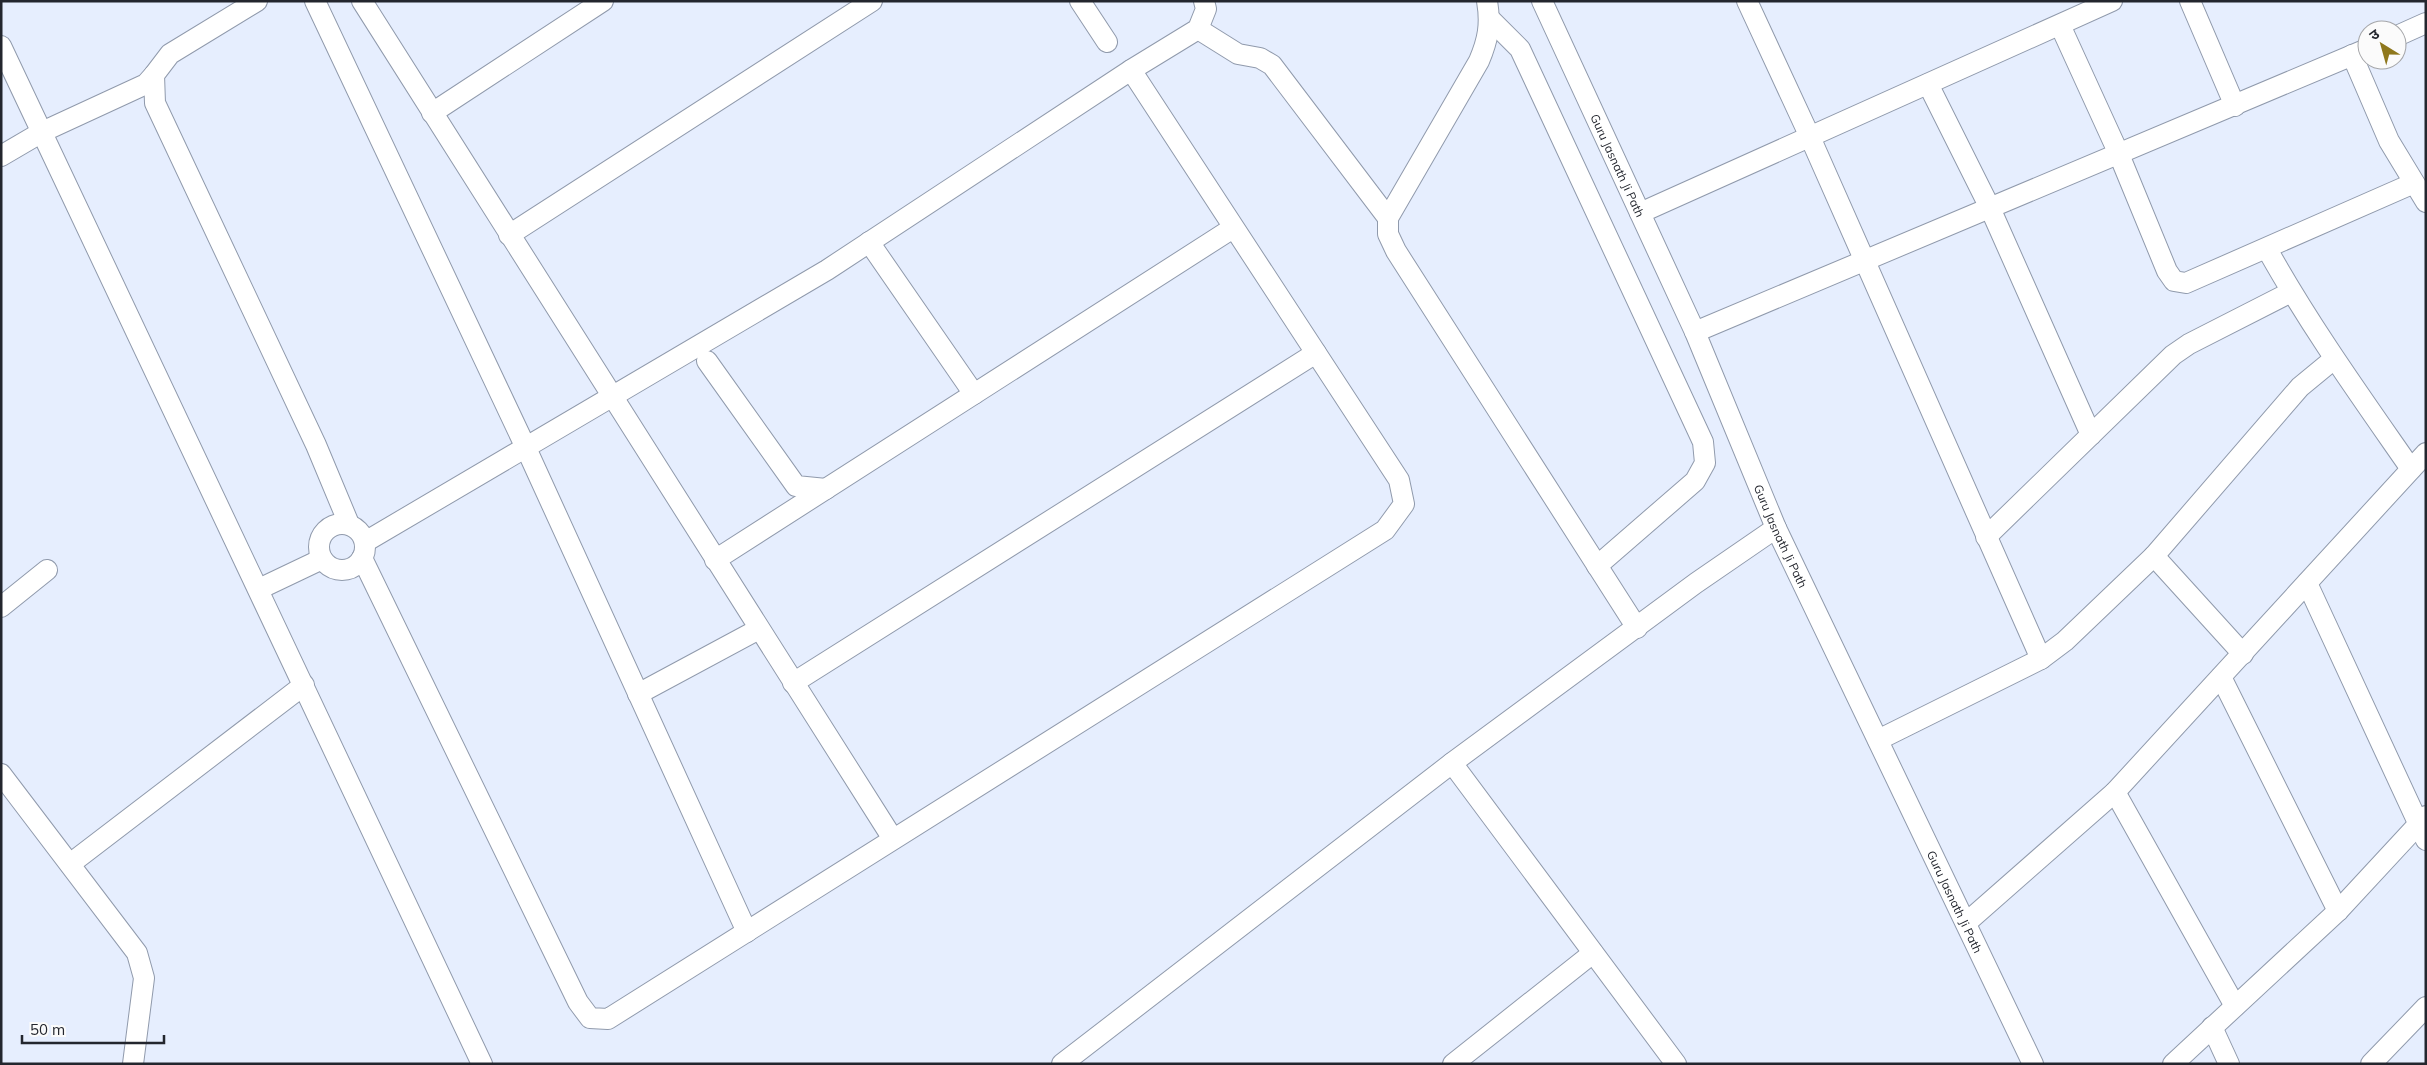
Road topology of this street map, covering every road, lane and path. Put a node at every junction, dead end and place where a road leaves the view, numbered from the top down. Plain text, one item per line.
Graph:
1 (257, 1) edge
2 (315, 1) edge
3 (362, 1) edge
4 (603, 1) edge
5 (872, 1) edge
6 (1080, 1) edge
7 (1204, 1) edge
8 (1542, 1) edge
9 (1747, 1) edge
10 (2112, 1) edge
11 (2190, 1) edge
12 (1489, 10) edge
13 (2426, 23) edge
14 (2060, 25) junction
15 (1198, 29) junction
16 (2407, 32) edge
17 (1107, 42) dead end
18 (1, 46) edge
19 (2357, 53) edge
20 (1131, 70) junction
21 (2366, 70) edge
22 (154, 75) junction
23 (1928, 84) junction
24 (2235, 106) junction
25 (432, 113) junction
26 (42, 132) junction
27 (1810, 136) junction
28 (2118, 152) junction
29 (1, 156) edge
30 (2414, 183) junction
31 (2426, 202) edge
32 (1990, 208) junction
33 (1640, 213) junction
34 (1388, 218) junction
35 (1233, 228) junction
36 (509, 235) junction
37 (870, 242) junction
38 (2267, 249) junction
39 (1864, 261) junction
40 (2291, 292) junction
41 (1696, 332) junction
42 (1316, 353) junction
43 (2334, 359) junction
44 (707, 361) dead end
45 (974, 394) junction
46 (611, 398) junction
47 (2091, 435) junction
48 (526, 448) junction
49 (2426, 453) edge
50 (2411, 469) junction
51 (826, 489) junction
52 (349, 524) junction
53 (1776, 528) junction
54 (1986, 537) junction
55 (364, 550) junction
56 (2154, 556) junction
57 (322, 559) junction
58 (715, 560) junction
59 (1597, 566) junction
60 (46, 570) dead end
61 (2307, 583) junction
62 (259, 589) junction
63 (1, 607) edge
64 (1637, 628) junction
65 (759, 629) junction
66 (2243, 654) junction
67 (2041, 659) junction
68 (2221, 677) junction
69 (793, 683) junction
70 (304, 685) junction
71 (638, 694) junction
72 (1878, 740) junction
73 (1452, 763) junction
74 (1, 774) edge
75 (2115, 792) junction
76 (2423, 827) edge
77 (893, 839) junction
78 (70, 864) junction
79 (2338, 912) junction
80 (1966, 923) junction
81 (747, 932) junction
82 (1593, 954) junction
83 (2235, 1006) junction
84 (2426, 1006) edge
85 (2212, 1027) junction
86 (133, 1064) edge
87 (482, 1064) edge
88 (1062, 1064) edge
89 (1452, 1064) edge
90 (1676, 1064) edge
91 (2033, 1064) edge
92 (2173, 1064) edge
93 (2229, 1064) edge
94 (2371, 1064) edge

1 - 22 street
2 - 48 street
3 - 25 street
4 - 25 street
5 - 36 street
6 - 17 street
7 - 15 street
8 - 33 street, Guru Jasnath Ji Path
9 - 27 street
10 - 14 street
11 - 24 street
12 - 34 street
12 - 59 street
13 - 16 street
14 - 23 street
14 - 28 street
15 - 20 street
15 - 34 street
18 - 26 street
19 - 24 street
20 - 35 street
20 - 37 street
21 - 30 street
22 - 26 street
22 - 52 street
23 - 27 street
23 - 32 street
24 - 28 street
25 - 36 street
26 - 29 street
26 - 62 street
27 - 33 street
27 - 39 street
28 - 32 street
28 - 38 street
30 - 31 street
30 - 38 street
32 - 39 street
32 - 47 street
33 - 41 street, Guru Jasnath Ji Path
34 - 59 street
35 - 42 street
35 - 45 street
36 - 46 street
37 - 45 street
37 - 46 street
38 - 40 street
39 - 41 street
39 - 54 street
40 - 43 street
40 - 47 street
41 - 53 street, Guru Jasnath Ji Path
42 - 69 street
42 - 77 street
43 - 50 street
43 - 56 street
44 - 51 street
45 - 51 street
46 - 48 street
46 - 58 street
47 - 54 street
48 - 55 street
48 - 71 street
49 - 50 street
50 - 61 street
51 - 58 street
52 - 55 street
52 - 57 street
53 - 64 street
53 - 72 street, Guru Jasnath Ji Path
54 - 67 street
55 - 57 street
55 - 81 street
56 - 66 street
56 - 67 street
57 - 62 street
58 - 65 street
59 - 64 street
60 - 63 street
61 - 66 street
61 - 76 street
62 - 70 street
64 - 73 street
65 - 69 street
65 - 71 street
66 - 68 street
67 - 72 street
68 - 75 street
68 - 79 street
69 - 77 street
70 - 78 street
70 - 87 street
71 - 81 street
72 - 80 street, Guru Jasnath Ji Path
73 - 82 street
73 - 88 street
74 - 78 street
75 - 80 street
75 - 83 street
76 - 79 street
77 - 81 street
78 - 86 street
79 - 83 street
80 - 91 street, Guru Jasnath Ji Path
82 - 89 street
82 - 90 street
83 - 85 street
84 - 94 street
85 - 92 street
85 - 93 street

